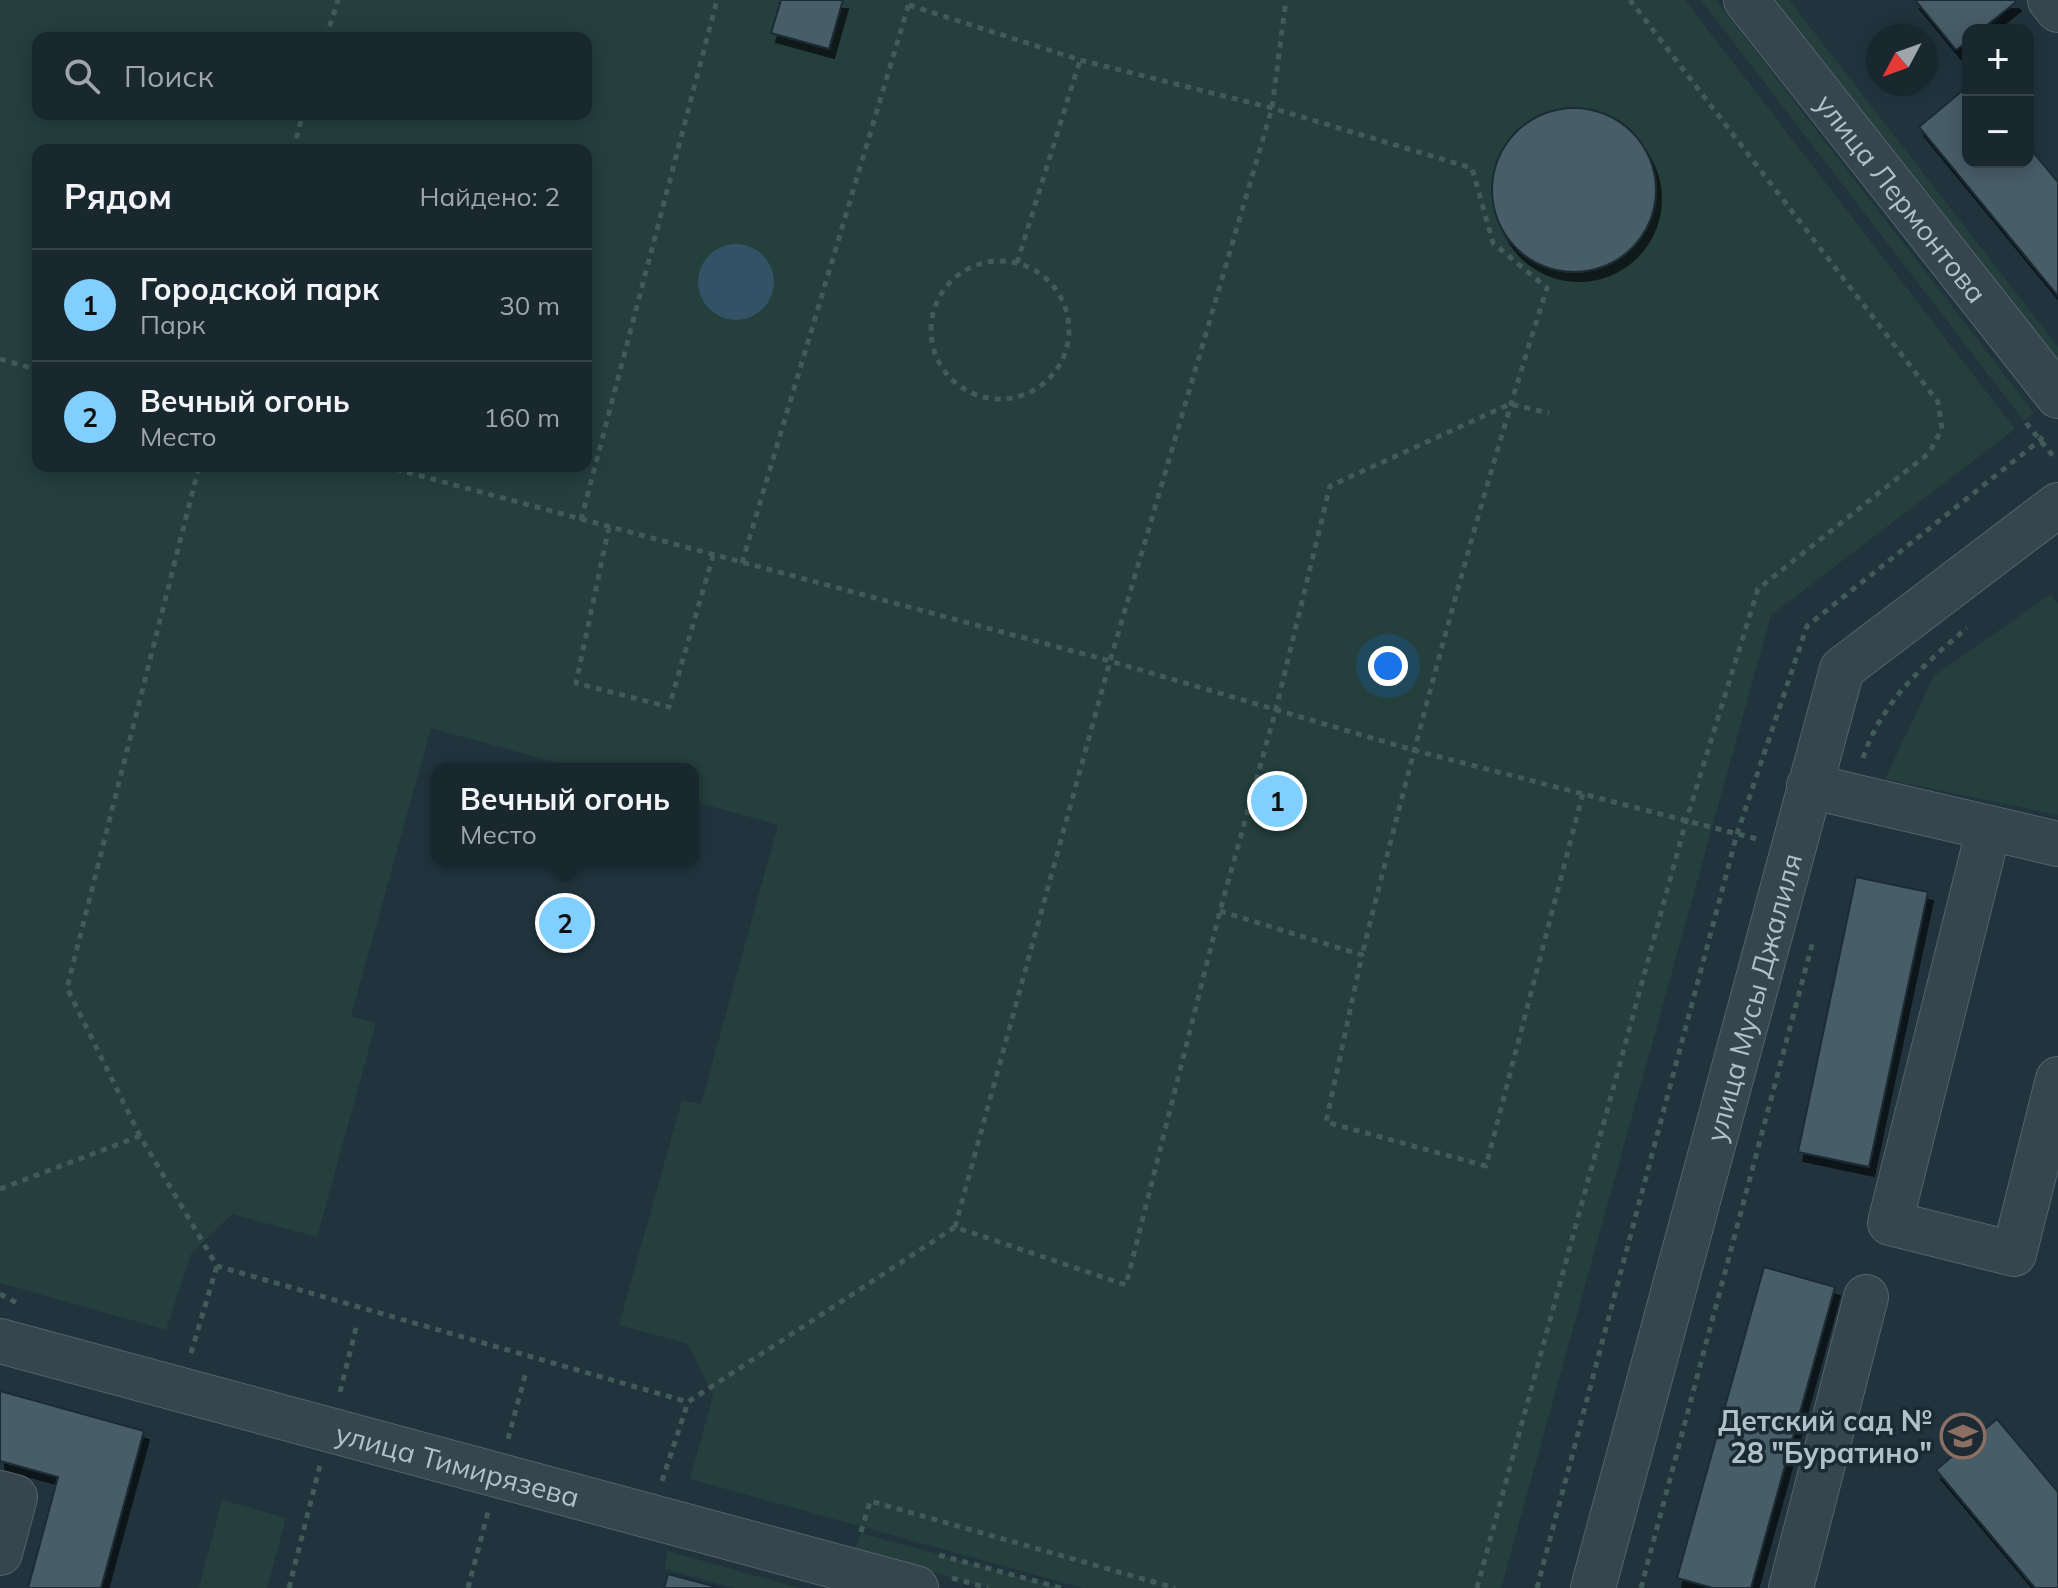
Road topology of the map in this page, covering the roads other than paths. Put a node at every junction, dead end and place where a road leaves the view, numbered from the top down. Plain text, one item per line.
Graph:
1 (1746, 0) edge
2 (2050, 0) edge
3 (2058, 10) edge
4 (2058, 396) edge
5 (2058, 505) edge
6 (1809, 786) junction
7 (1989, 828) junction
8 (2058, 844) edge
9 (2058, 1079) edge
10 (1866, 1297) dead end
11 (0, 1341) edge
12 (0, 1493) edge
13 (0, 1553) edge
14 (927, 1571) edge
15 (1593, 1588) edge
16 (1791, 1588) edge

1 - 4 street, улица Лермонтова
2 - 3 street
5 - 6 street, улица Мусы Джалиля
6 - 7 street
6 - 15 street, улица Мусы Джалиля
7 - 8 street
7 - 9 street
10 - 16 street
11 - 14 street, улица Тимирязева
12 - 13 street

